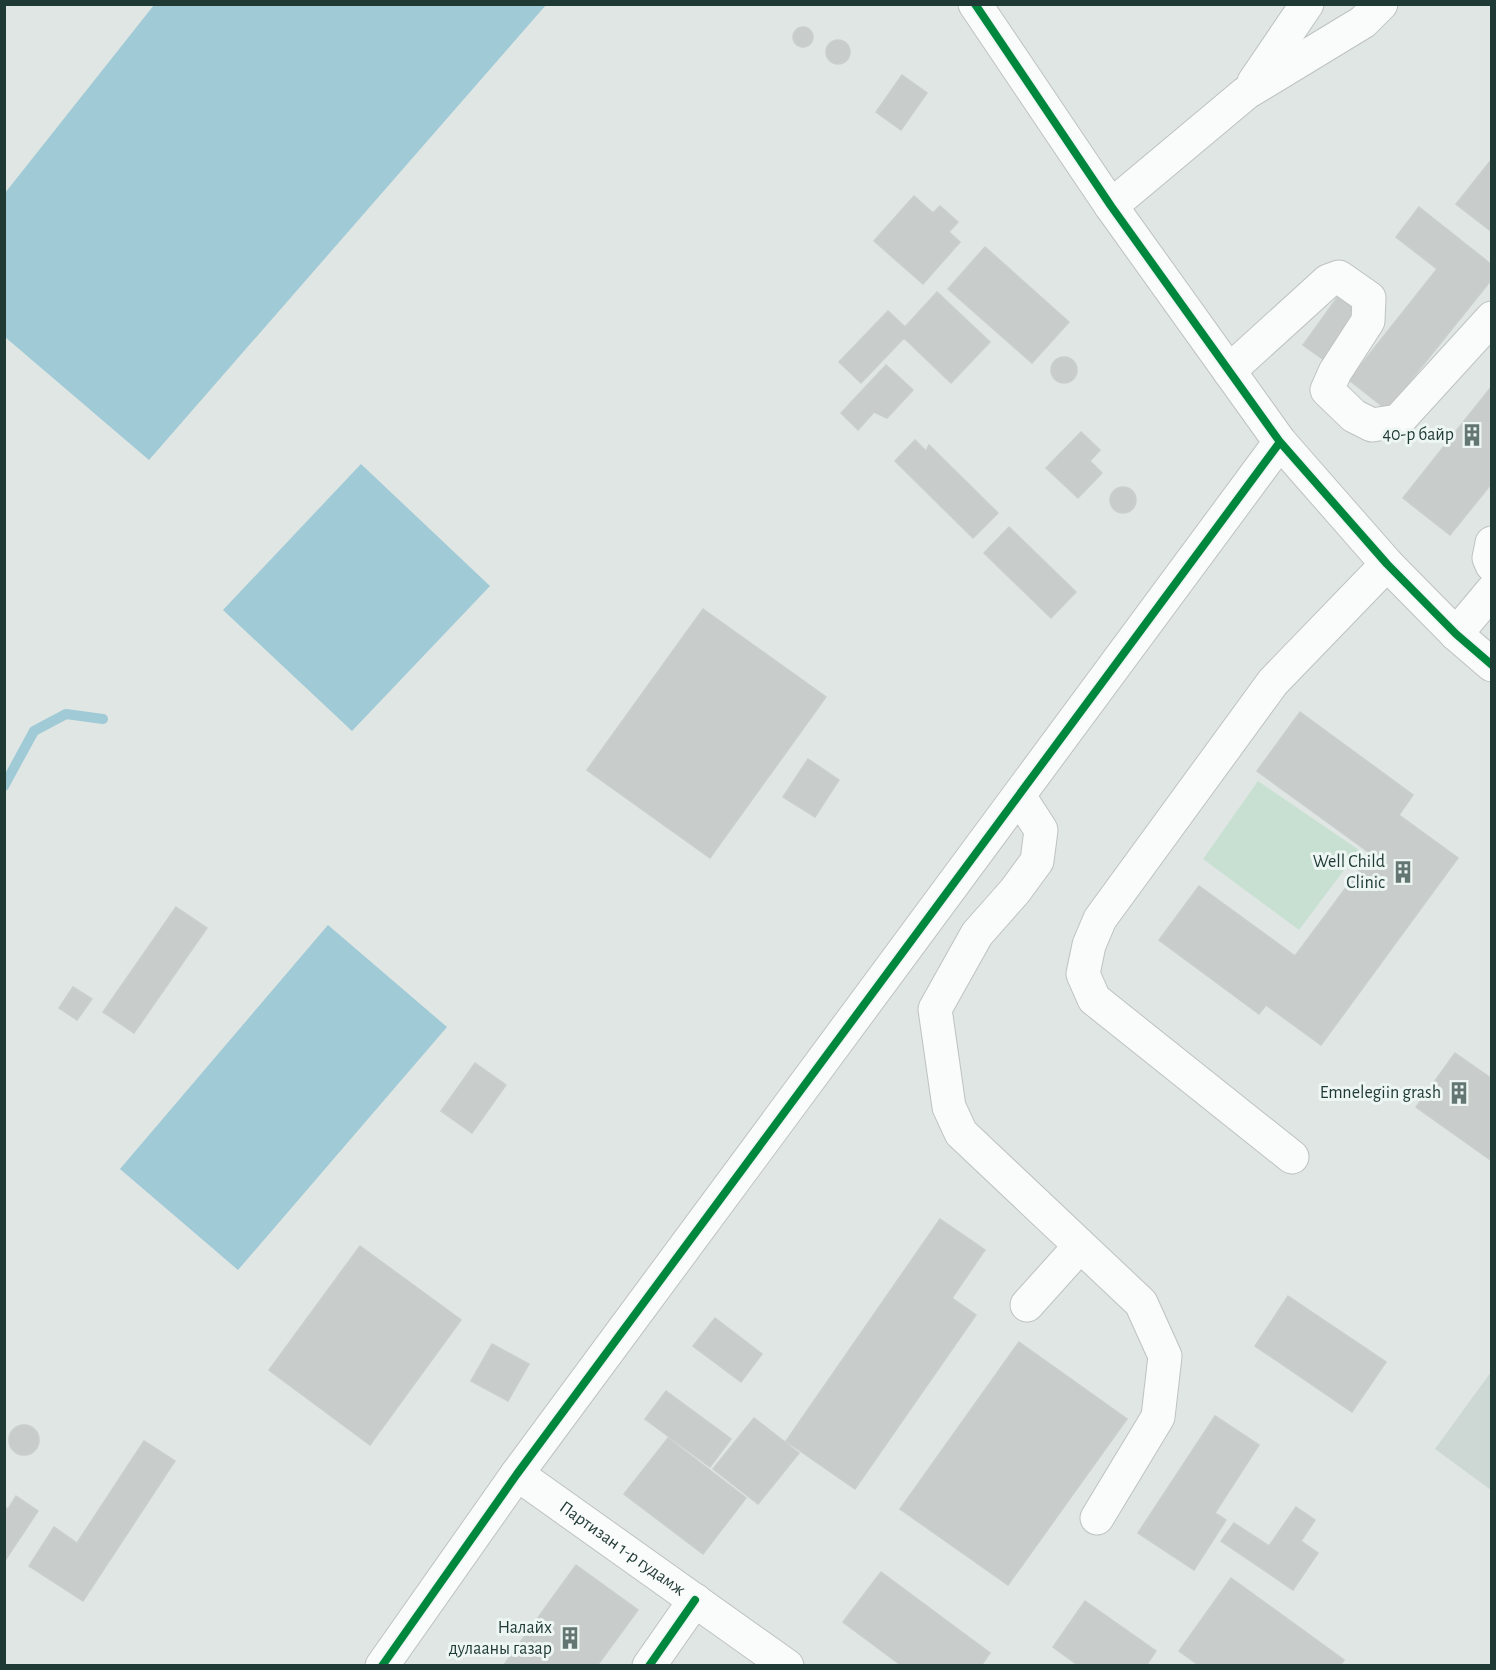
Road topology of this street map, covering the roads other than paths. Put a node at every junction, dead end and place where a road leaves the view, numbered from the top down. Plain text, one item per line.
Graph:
1 (975, 4) edge
2 (1307, 4) edge
3 (1382, 4) edge
4 (1246, 93) junction
5 (1111, 206) junction
6 (1491, 318) edge
7 (1229, 371) junction
8 (1280, 442) junction
9 (1491, 543) edge
10 (1387, 564) junction
11 (1491, 565) edge
12 (1491, 591) edge
13 (1456, 634) junction
14 (1491, 665) edge
15 (1019, 796) junction
16 (1292, 1157) dead end
17 (1080, 1246) junction
18 (1027, 1305) dead end
19 (516, 1474) junction
20 (1097, 1518) dead end
21 (695, 1600) junction
22 (382, 1665) edge
23 (649, 1665) edge
24 (787, 1665) edge

1 - 5 street
2 - 4 street
3 - 4 street
4 - 5 street
5 - 7 street
6 - 7 street
7 - 8 street
8 - 10 street
8 - 15 street
9 - 11 street
10 - 13 street
10 - 16 street
12 - 13 street
13 - 14 street
15 - 17 street
15 - 19 street
17 - 18 street
17 - 20 street
19 - 21 street, Партизан 1-р гудамж
19 - 22 street
21 - 23 street
21 - 24 street, Партизан 1-р гудамж

